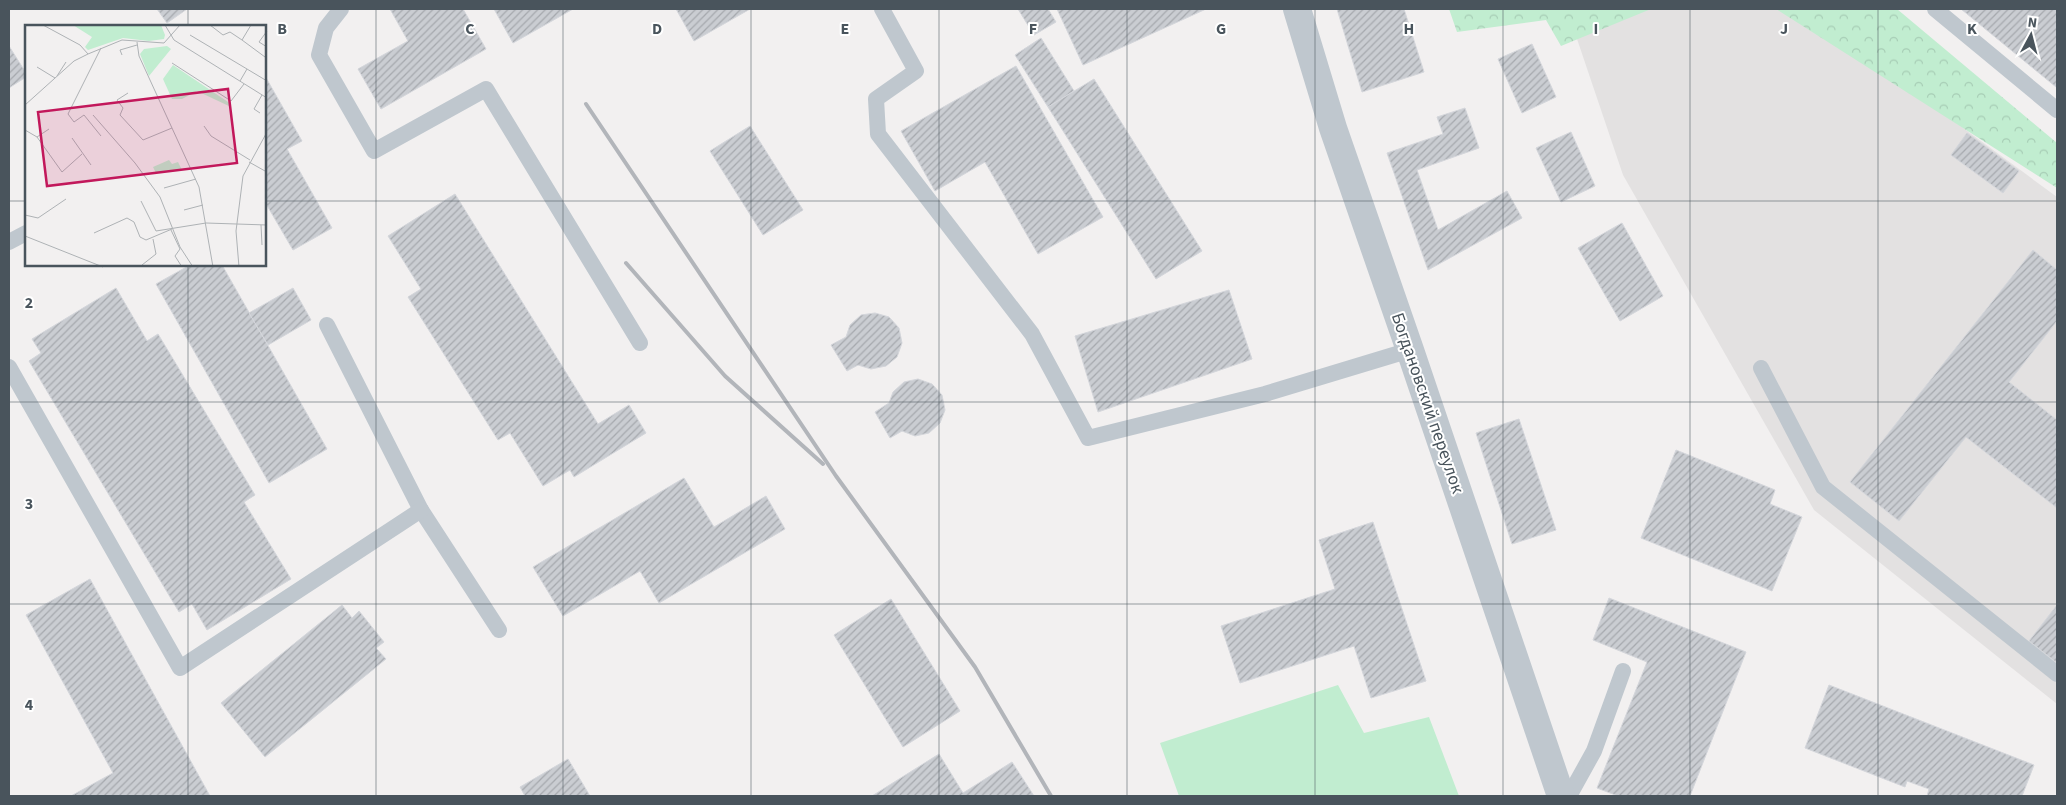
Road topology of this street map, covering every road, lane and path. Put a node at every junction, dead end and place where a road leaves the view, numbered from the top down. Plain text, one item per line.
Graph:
1 (341, 9) edge
2 (882, 9) edge
3 (1297, 9) edge
4 (1935, 9) edge
5 (2057, 110) edge
6 (25, 234) edge
7 (9, 242) edge
8 (326, 325) dead end
9 (640, 343) dead end
10 (1410, 350) junction
11 (9, 367) edge
12 (1761, 368) dead end
13 (421, 510) junction
14 (499, 630) dead end
15 (1624, 671) dead end
16 (2057, 674) edge
17 (1561, 796) edge
18 (1569, 796) edge

1 - 9 lane
2 - 10 lane
3 - 10 street, Богдановский переулок
4 - 5 lane
6 - 7 lane
8 - 13 lane
10 - 17 street, Богдановский переулок
11 - 13 lane
12 - 16 lane
13 - 14 lane
15 - 18 lane

